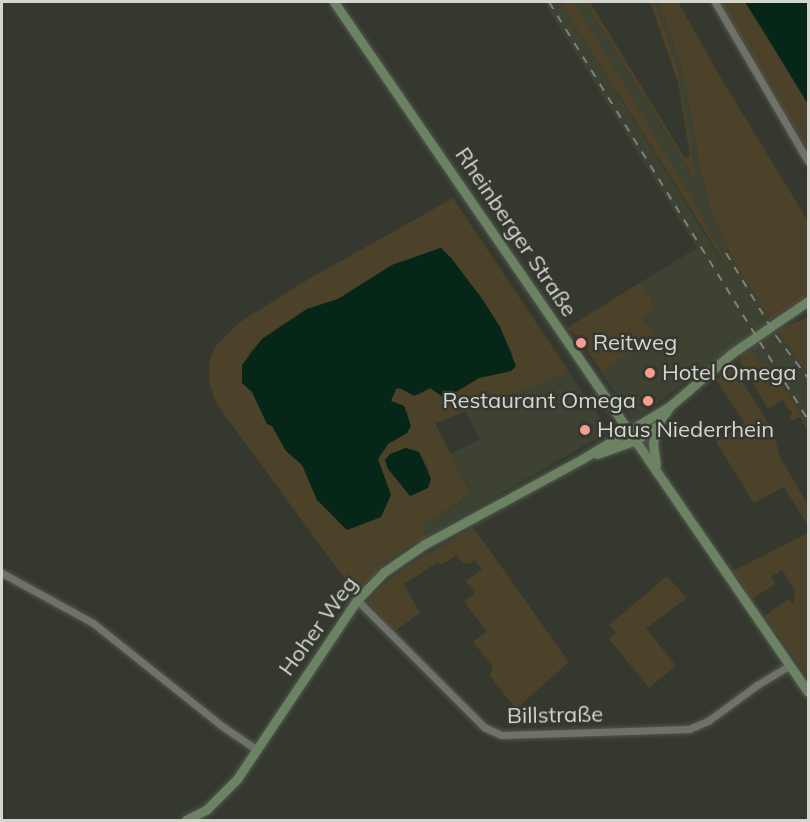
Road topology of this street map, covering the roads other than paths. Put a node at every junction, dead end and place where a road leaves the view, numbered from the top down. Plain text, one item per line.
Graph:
1 (334, 2) edge
2 (715, 2) edge
3 (808, 160) edge
4 (808, 301) edge
5 (670, 406) junction
6 (656, 427) junction
7 (628, 430) junction
8 (636, 440) junction
9 (582, 459) junction
10 (656, 468) junction
11 (2, 573) edge
12 (357, 600) junction
13 (789, 666) junction
14 (808, 692) edge
15 (257, 750) junction
16 (186, 820) edge

1 - 7 main road, Rheinberger Straße
2 - 3 street
4 - 5 main road
5 - 6 main road
5 - 7 main road
6 - 8 main road
6 - 10 main road
7 - 8 main road, Rheinberger Straße
7 - 9 main road, Hoher Weg
8 - 9 main road, Hoher Weg
8 - 10 main road, Rheinberger Straße
9 - 12 main road, Hoher Weg
10 - 13 main road, Rheinberger Straße
11 - 15 street
12 - 13 street, Billstraße
12 - 15 main road, Hoher Weg
13 - 14 main road, Rheinberger Straße
15 - 16 main road, Hoher Weg

